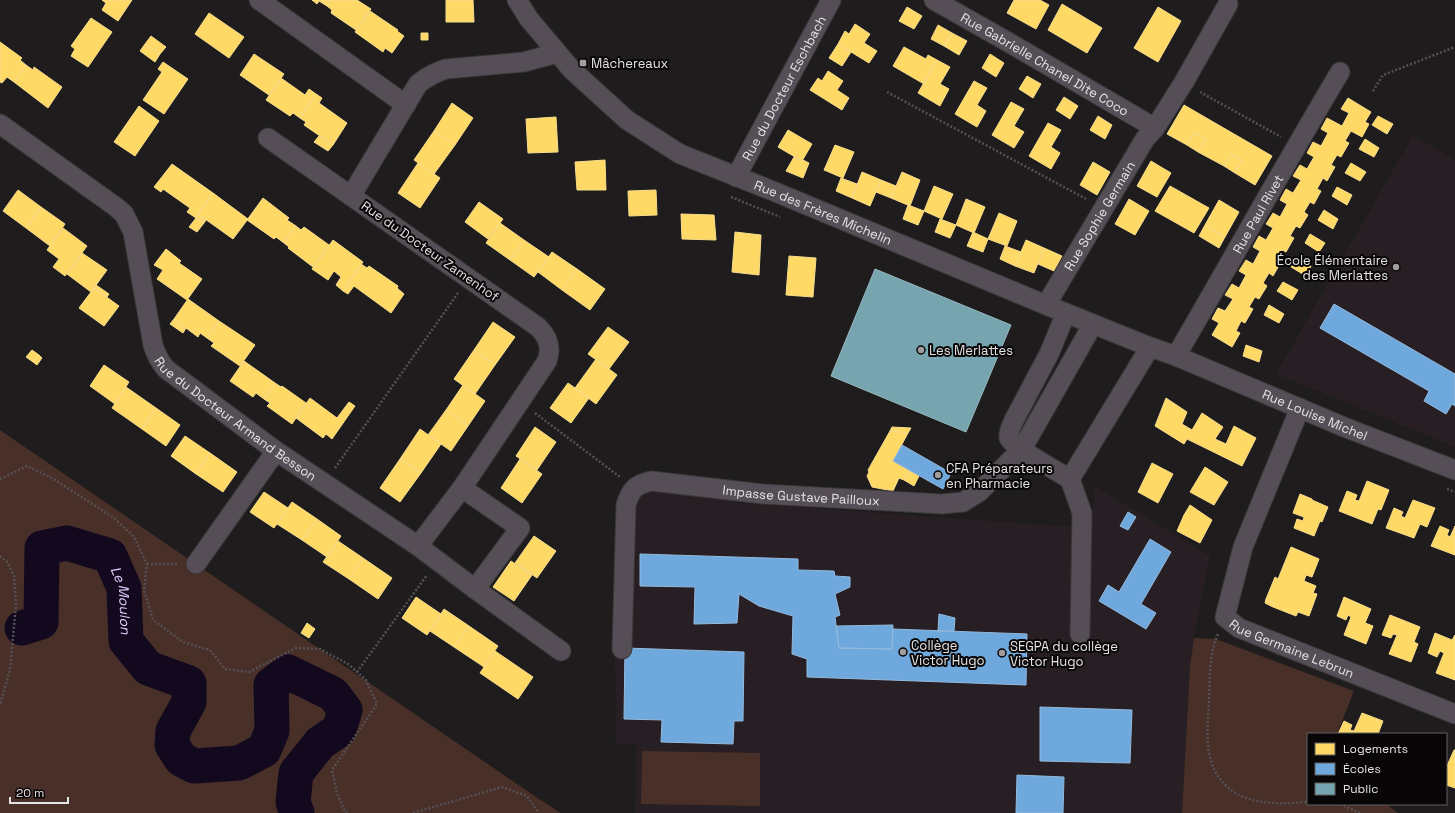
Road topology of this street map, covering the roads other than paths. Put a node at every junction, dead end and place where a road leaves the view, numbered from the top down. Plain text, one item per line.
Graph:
1 (259, 0) edge
2 (517, 0) edge
3 (831, 0) edge
4 (934, 0) edge
5 (1228, 4) dead end
6 (557, 53) junction
7 (1340, 72) dead end
8 (406, 105) junction
9 (0, 124) edge
10 (1155, 128) junction
11 (268, 138) dead end
12 (736, 177) junction
13 (352, 196) junction
14 (1046, 305) junction
15 (1066, 313) junction
16 (1093, 324) junction
17 (1150, 347) junction
18 (1176, 356) junction
19 (1300, 408) junction
20 (1022, 450) junction
21 (276, 451) junction
22 (1455, 470) edge
23 (1070, 479) junction
24 (462, 488) junction
25 (418, 546) junction
26 (196, 564) road end
27 (475, 589) junction
28 (1080, 634) dead end
29 (622, 649) dead end
30 (561, 651) dead end
31 (1455, 714) edge

1 - 8 street
2 - 6 street, Rue des Frères Michelin
3 - 12 street, Rue du Docteur Eschbach
4 - 10 street, Rue Gabrielle Chanel Dite Coco
5 - 10 street, Rue Sophie Germain
6 - 8 street, Rue du Docteur Zamenhof
6 - 12 street, Rue des Frères Michelin
7 - 18 street, Rue Paul Rivet
8 - 13 street, Rue du Docteur Zamenhof
9 - 21 street, Rue du Docteur Armand Besson
10 - 14 street, Rue Sophie Germain
11 - 13 street
12 - 14 street, Rue des Frères Michelin
13 - 24 street, Rue du Docteur Zamenhof
14 - 15 street, Rue des Frères Michelin
15 - 16 street, Rue des Frères Michelin
15 - 20 street
16 - 17 street, Rue des Frères Michelin
16 - 20 street, Impasse Gustave Pailloux
17 - 18 street, Rue des Frères Michelin
17 - 23 street
18 - 19 street, Rue Louise Michel
19 - 22 street, Rue Louise Michel
19 - 31 street, Rue Germaine Lebrun
20 - 23 street
20 - 29 street, Impasse Gustave Pailloux
21 - 25 street, Rue du Docteur Armand Besson
21 - 26 street
23 - 28 street
24 - 25 street, Rue du Docteur Zamenhof
24 - 27 street
25 - 27 street, Rue du Docteur Armand Besson
27 - 30 street, Rue du Docteur Armand Besson

